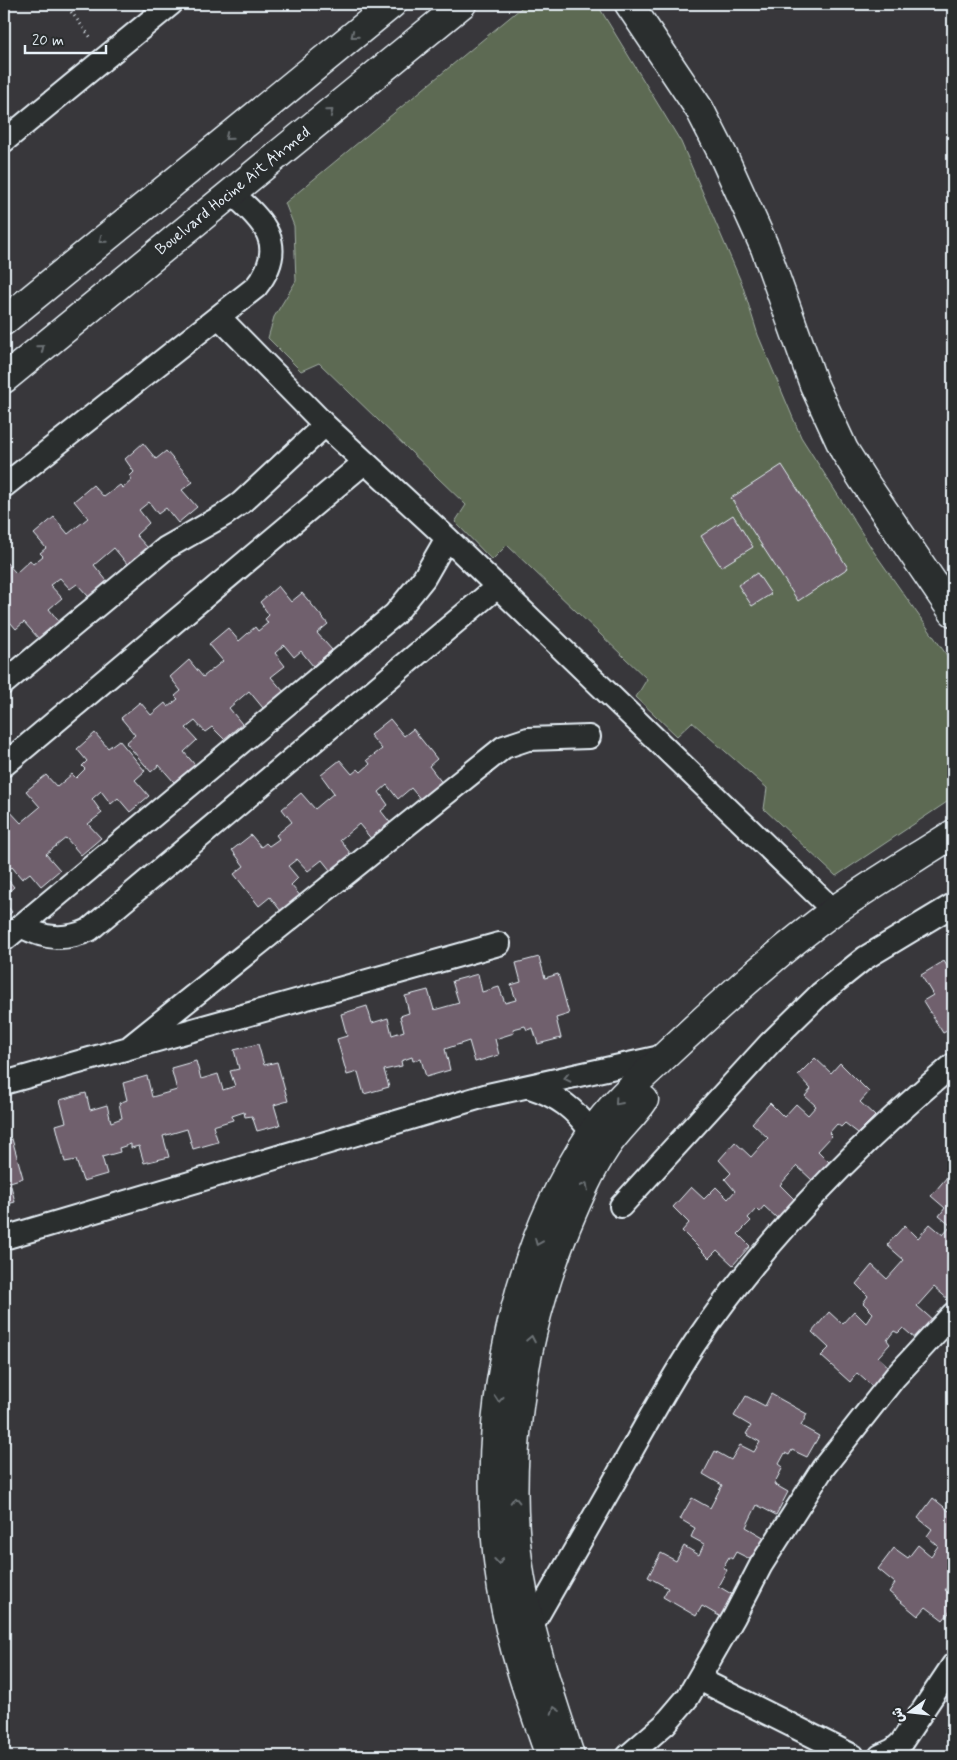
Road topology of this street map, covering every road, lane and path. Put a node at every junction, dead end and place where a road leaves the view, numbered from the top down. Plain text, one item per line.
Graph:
1 (64, 4) edge
2 (171, 4) edge
3 (392, 4) edge
4 (462, 4) edge
5 (629, 4) edge
6 (106, 57) junction
7 (4, 141) edge
8 (231, 193) junction
9 (219, 317) junction
10 (4, 321) edge
11 (4, 379) edge
12 (325, 425) junction
13 (365, 462) junction
14 (4, 486) edge
15 (447, 538) junction
16 (497, 587) junction
17 (953, 612) edge
18 (4, 683) edge
19 (589, 737) dead end
20 (4, 765) edge
21 (953, 834) edge
22 (953, 905) edge
23 (834, 911) junction
24 (21, 926) junction
25 (4, 940) edge
26 (499, 944) dead end
27 (131, 1046) junction
28 (665, 1056) junction
29 (953, 1065) edge
30 (4, 1083) edge
31 (530, 1087) junction
32 (592, 1133) junction
33 (620, 1206) dead end
34 (4, 1238) edge
35 (953, 1314) edge
36 (531, 1627) junction
37 (953, 1665) edge
38 (700, 1679) junction
39 (550, 1756) edge
40 (570, 1756) edge
41 (628, 1756) edge
42 (853, 1756) edge
43 (880, 1756) edge

1 - 6 path
2 - 6 street
3 -> 10 street
8 -> 4 street, Bouelvard Hocine Ait Ahmed
5 - 17 street
6 - 7 street
8 - 9 street
11 -> 8 street, Bouelvard Hocine Ait Ahmed
9 - 12 street
9 - 14 street
12 - 13 street
12 - 18 street
13 - 15 street
13 - 20 street
15 - 16 street
15 - 24 street
16 - 23 street
16 - 24 street
19 - 27 street
21 - 23 street
22 - 33 street
23 - 28 street
24 - 25 street
26 - 27 street
27 - 30 street
28 -> 31 street
28 -> 32 street
36 -> 28 street
29 - 36 street
31 - 32 street
31 - 34 street
32 -> 39 street
35 - 38 street
40 -> 36 street
37 - 43 street
38 - 41 street
38 - 42 street

